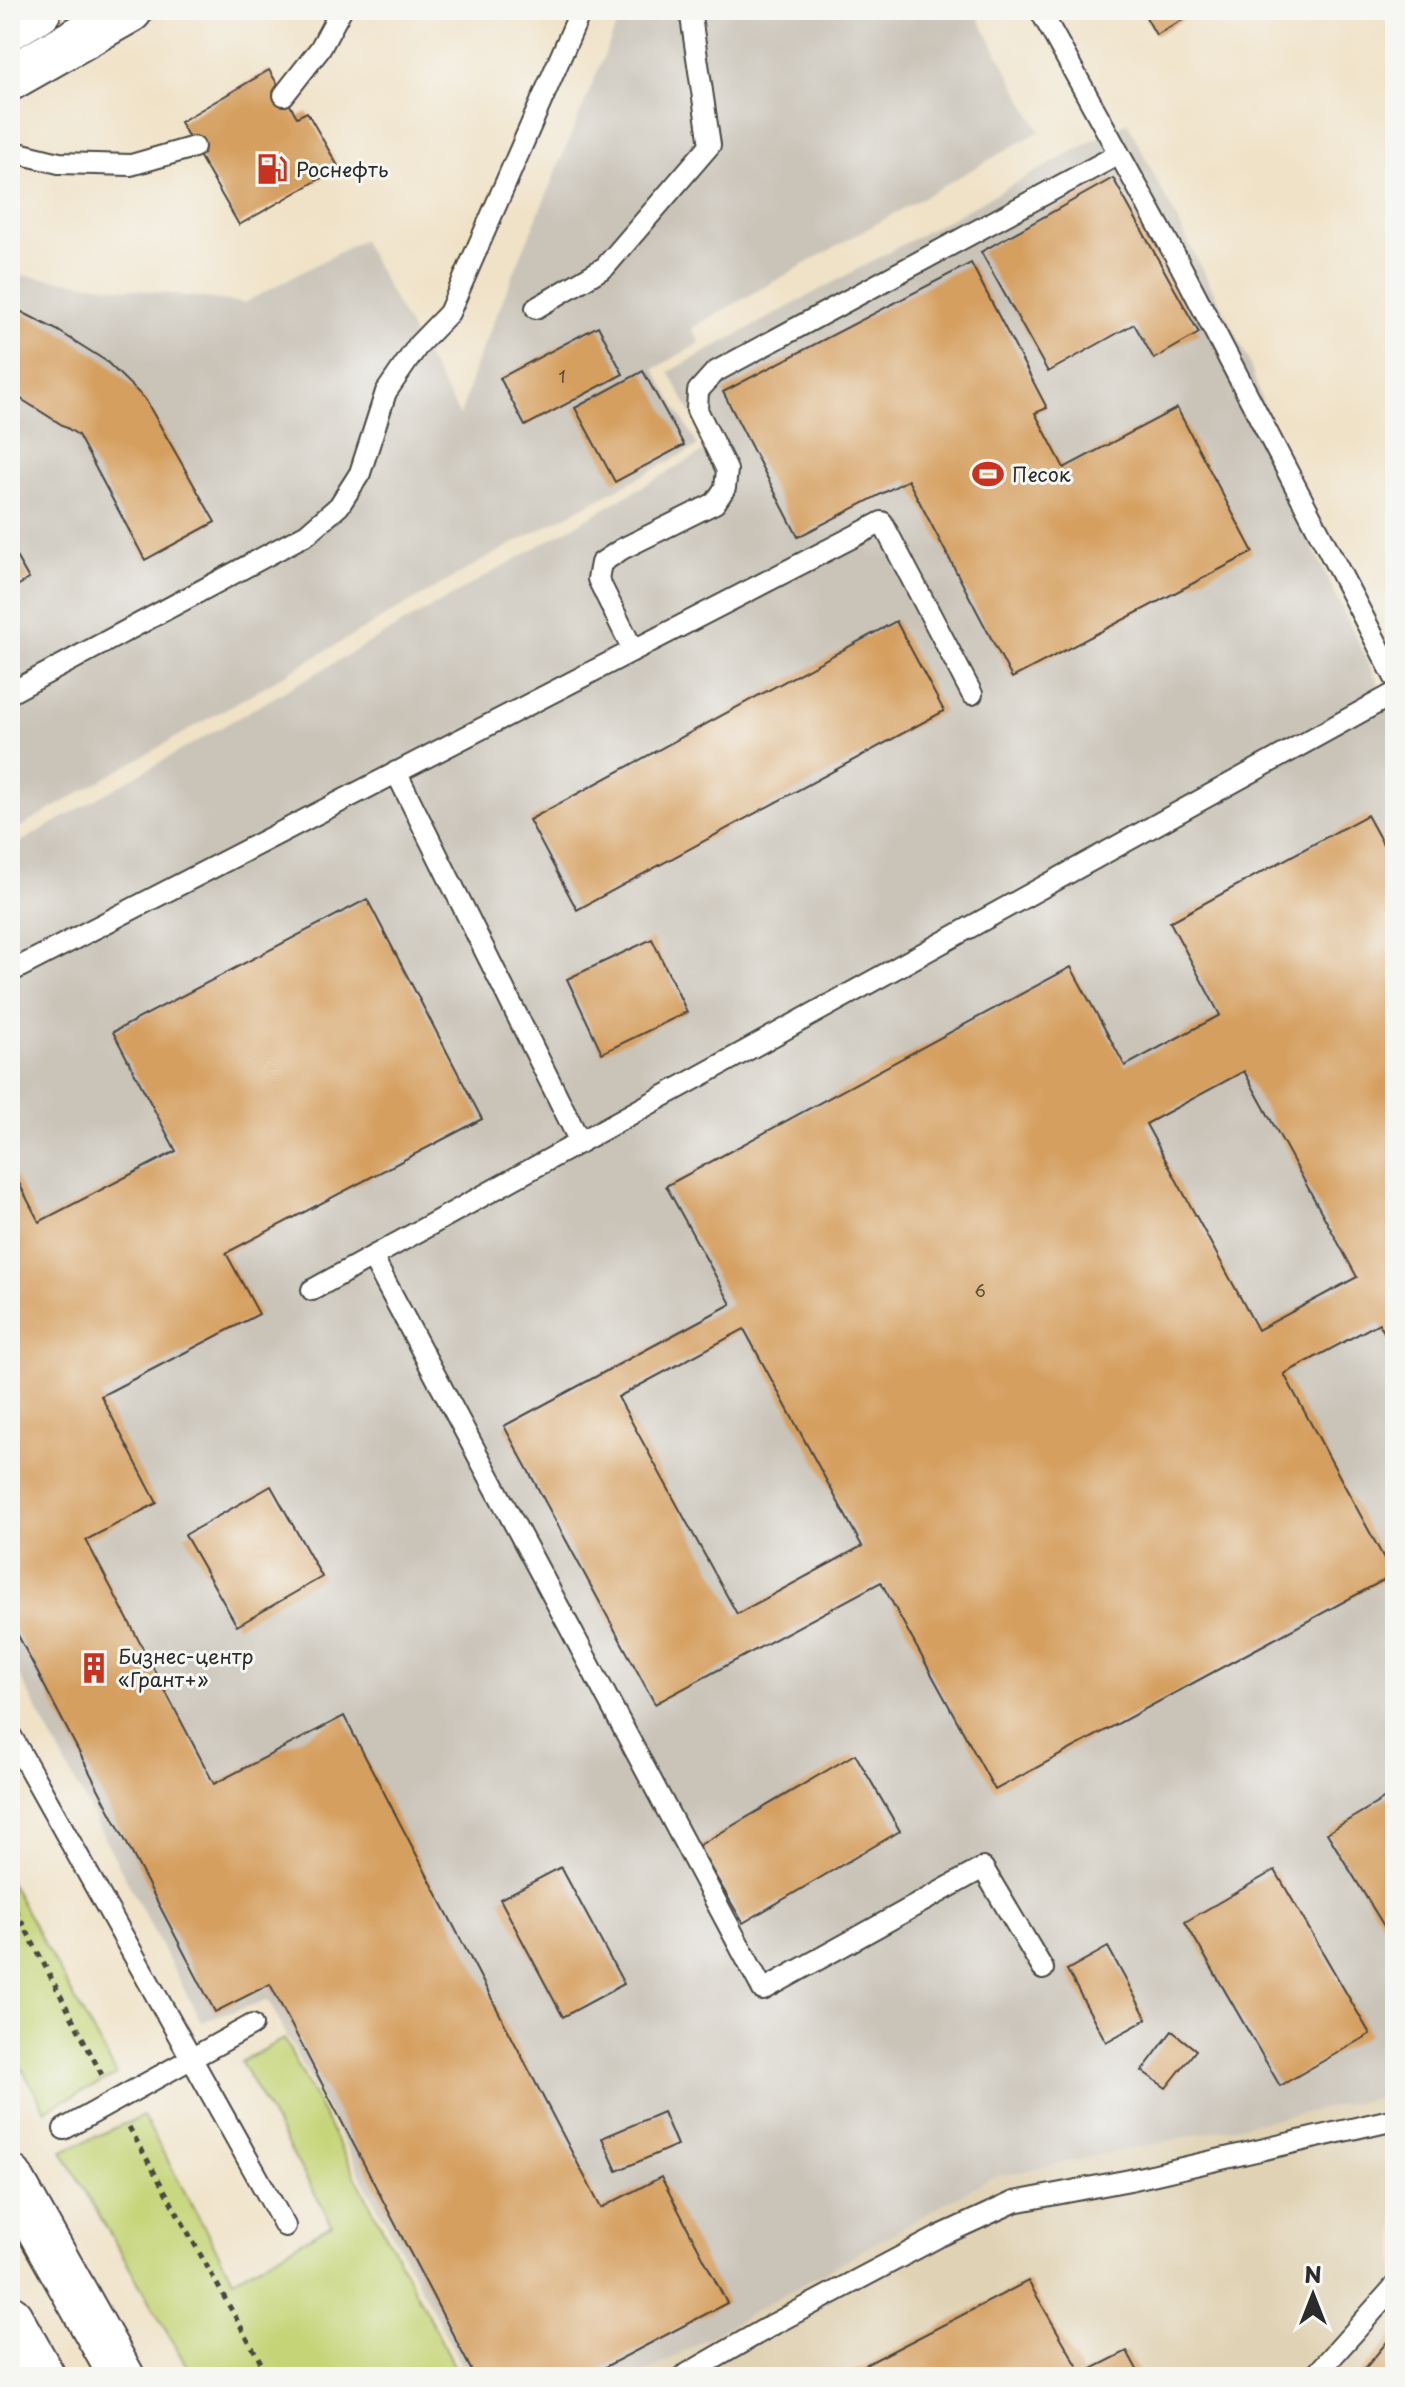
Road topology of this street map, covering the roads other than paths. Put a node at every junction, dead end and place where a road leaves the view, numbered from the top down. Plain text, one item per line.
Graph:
1 (39, 10) edge
2 (130, 10) edge
3 (341, 10) edge
4 (581, 10) edge
5 (690, 10) edge
6 (1040, 10) edge
7 (10, 27) edge
8 (10, 78) edge
9 (284, 95) dead end
10 (194, 147) dead end
11 (10, 151) edge
12 (1119, 154) junction
13 (536, 308) dead end
14 (633, 650) junction
15 (1395, 678) edge
16 (10, 693) edge
17 (1395, 693) edge
18 (972, 694) dead end
19 (396, 772) junction
20 (10, 972) edge
21 (580, 1142) junction
22 (372, 1257) junction
23 (312, 1290) dead end
24 (10, 1734) edge
25 (1043, 1969) dead end
26 (252, 2025) dead end
27 (192, 2059) junction
28 (1395, 2119) edge
29 (64, 2129) dead end
30 (10, 2177) edge
31 (285, 2226) dead end
32 (1395, 2286) edge
33 (10, 2318) edge
34 (43, 2377) edge
35 (122, 2377) edge
36 (682, 2377) edge
37 (1314, 2377) edge

1 - 7 main road
2 - 8 main road
3 - 9 lane
4 - 16 lane
5 - 13 lane
6 - 12 lane
10 - 11 lane
12 - 14 lane
12 - 15 lane
14 - 18 lane
14 - 19 lane
17 - 21 lane
19 - 20 lane
19 - 21 lane
21 - 22 lane
22 - 23 lane
22 - 25 lane
24 - 27 lane
26 - 27 lane
27 - 29 lane
27 - 31 lane
28 - 36 lane
30 - 35 main road
32 - 37 lane
33 - 34 main road

